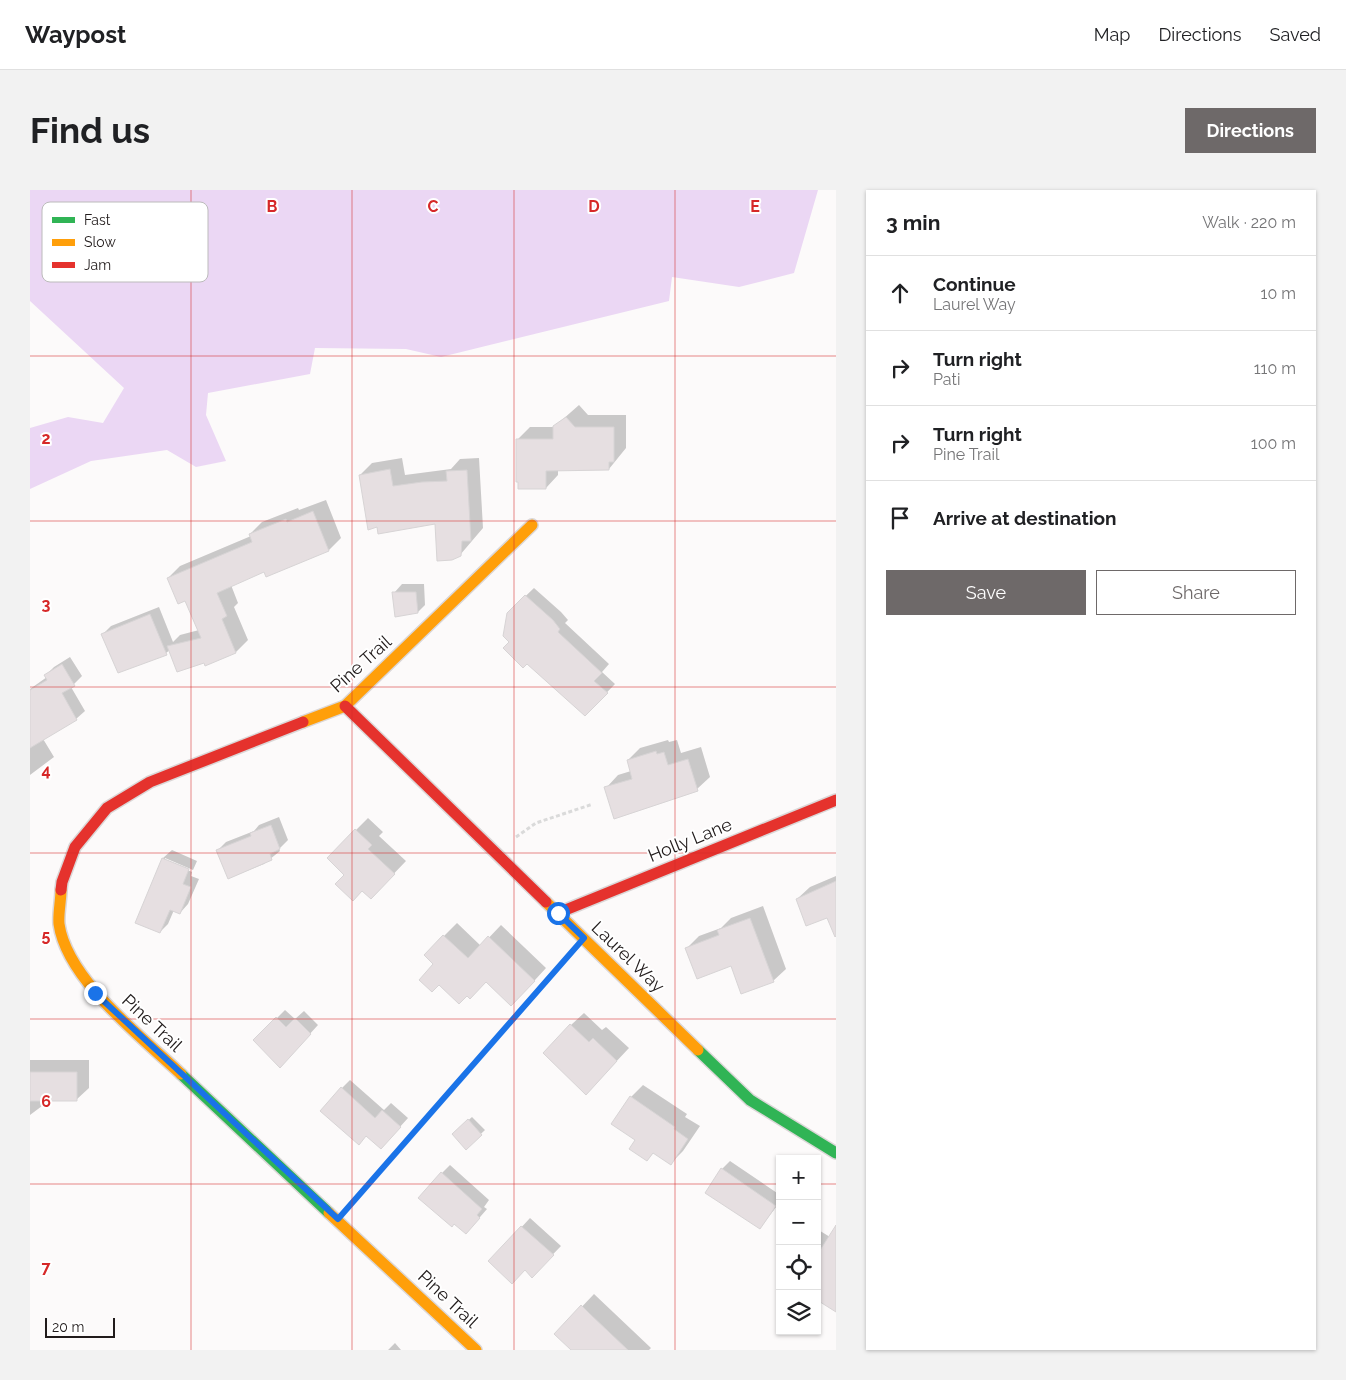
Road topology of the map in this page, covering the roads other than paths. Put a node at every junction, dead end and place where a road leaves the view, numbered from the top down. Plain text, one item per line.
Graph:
1 (532, 525) dead end
2 (345, 706) junction
3 (836, 800) edge
4 (558, 913) junction
5 (836, 1153) edge
6 (476, 1350) edge

1 - 2 street, Pine Trail
2 - 4 street, Laurel Way
2 - 6 street, Pine Trail
3 - 4 street, Holly Lane
4 - 5 street, Laurel Way

